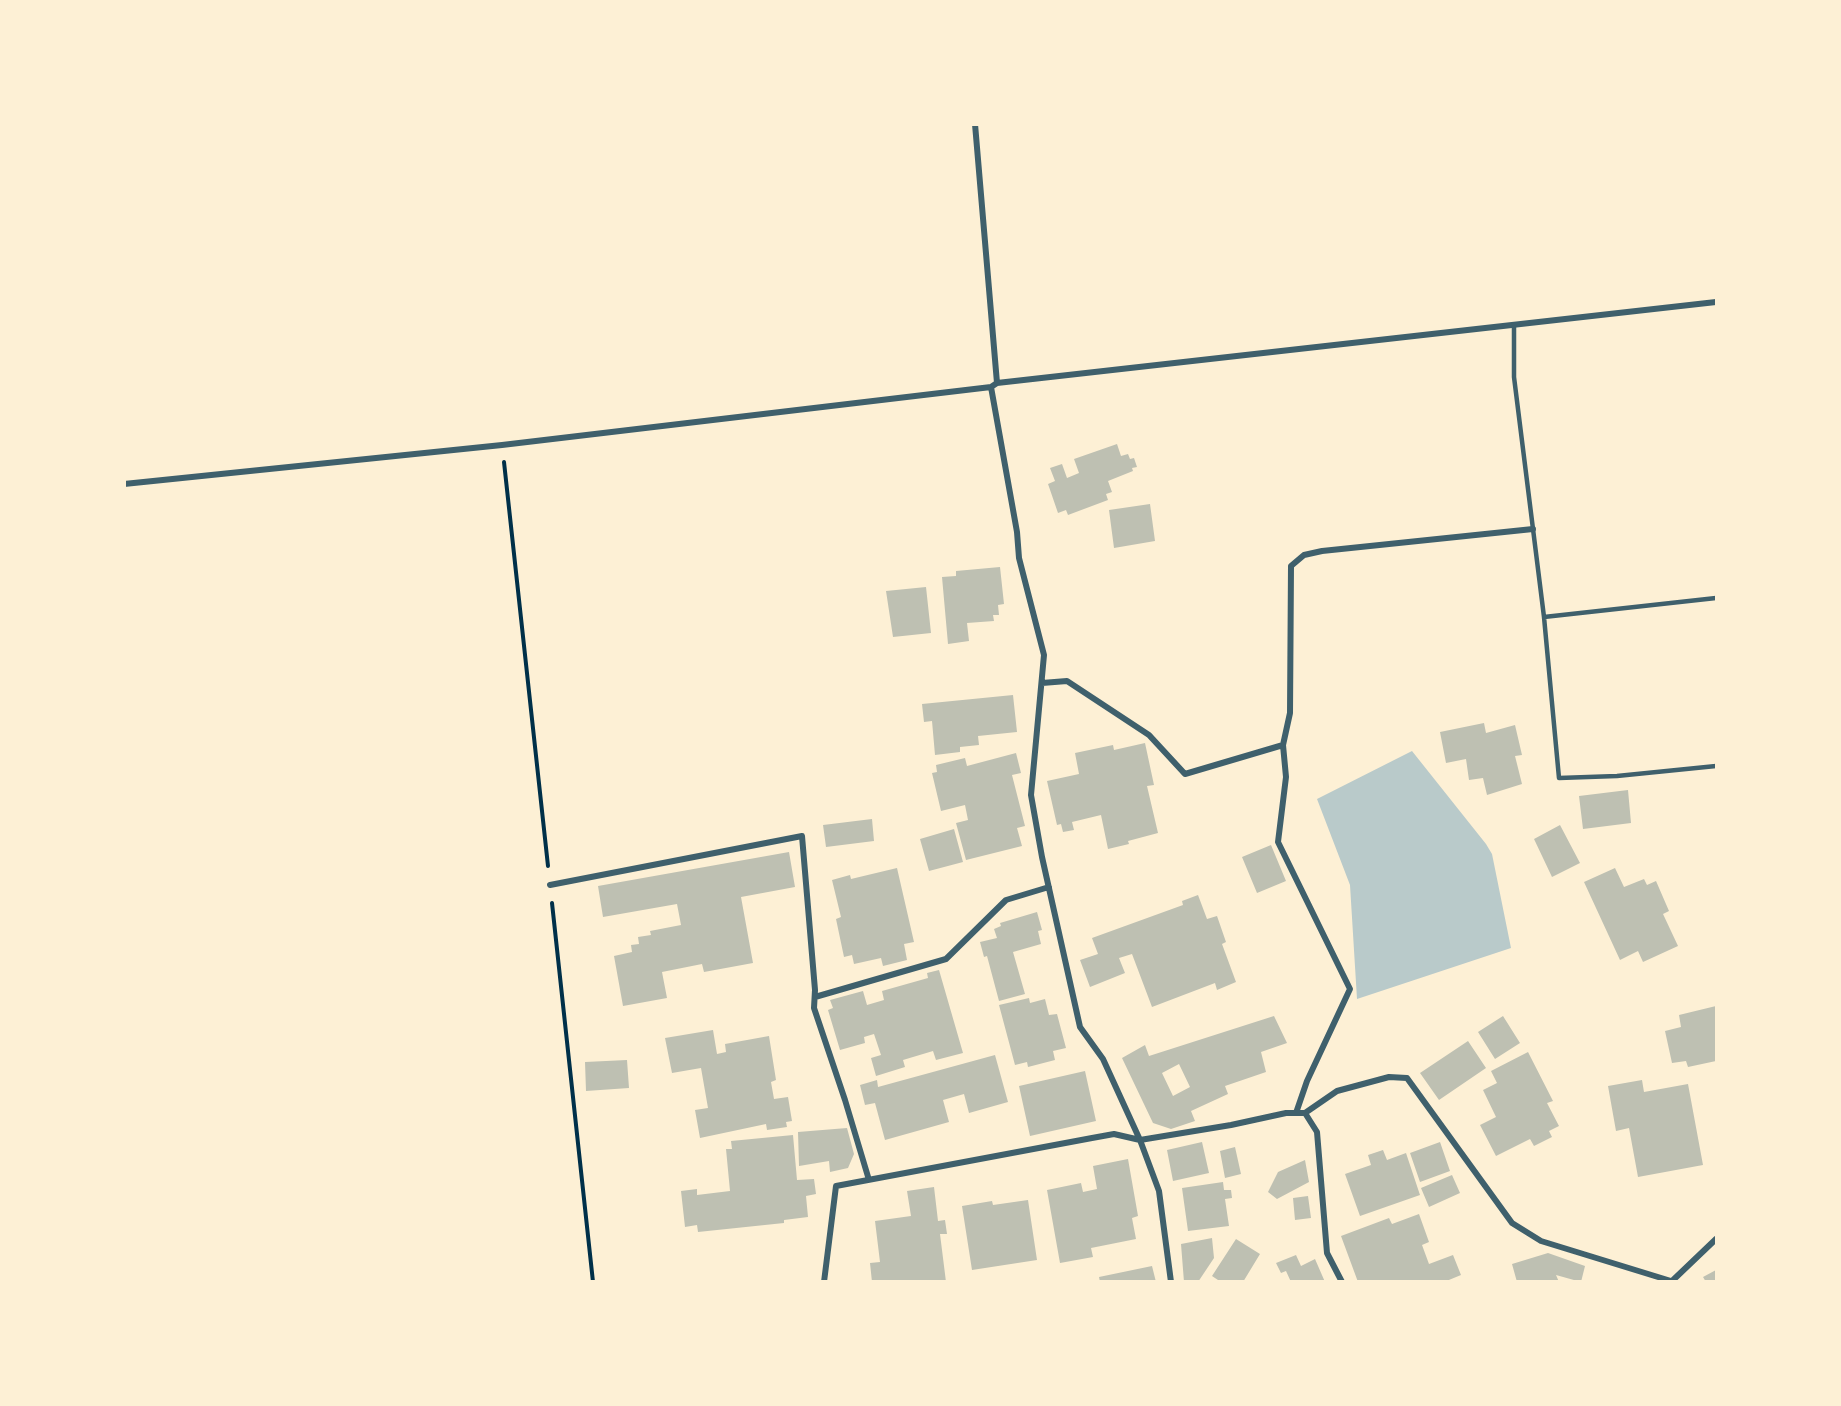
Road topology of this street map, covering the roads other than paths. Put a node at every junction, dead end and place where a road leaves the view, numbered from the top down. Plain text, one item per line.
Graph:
1 (975, 124) edge
2 (1716, 302) edge
3 (1514, 326) junction
4 (994, 385) junction
5 (124, 484) edge
6 (1533, 529) junction
7 (1716, 598) edge
8 (1544, 617) junction
9 (1042, 683) junction
10 (1283, 745) junction
11 (1716, 766) edge
12 (550, 885) dead end
13 (1049, 887) junction
14 (815, 997) junction
15 (1296, 1113) junction
16 (1305, 1113) junction
17 (1140, 1140) junction
18 (869, 1180) junction
19 (1716, 1239) edge
20 (824, 1281) edge
21 (1171, 1281) edge
22 (1342, 1281) edge
23 (1671, 1281) edge

1 - 4 street
2 - 3 street
3 - 4 street
3 - 6 lane
4 - 5 street
4 - 9 street
6 - 8 lane
6 - 10 street
7 - 8 lane
8 - 11 lane
9 - 10 street
9 - 13 street
10 - 15 street
12 - 14 street
13 - 14 street
13 - 17 street
14 - 18 street
15 - 16 street
15 - 17 street
16 - 22 street
16 - 23 street
17 - 18 street
17 - 21 street
18 - 20 street
19 - 23 street

